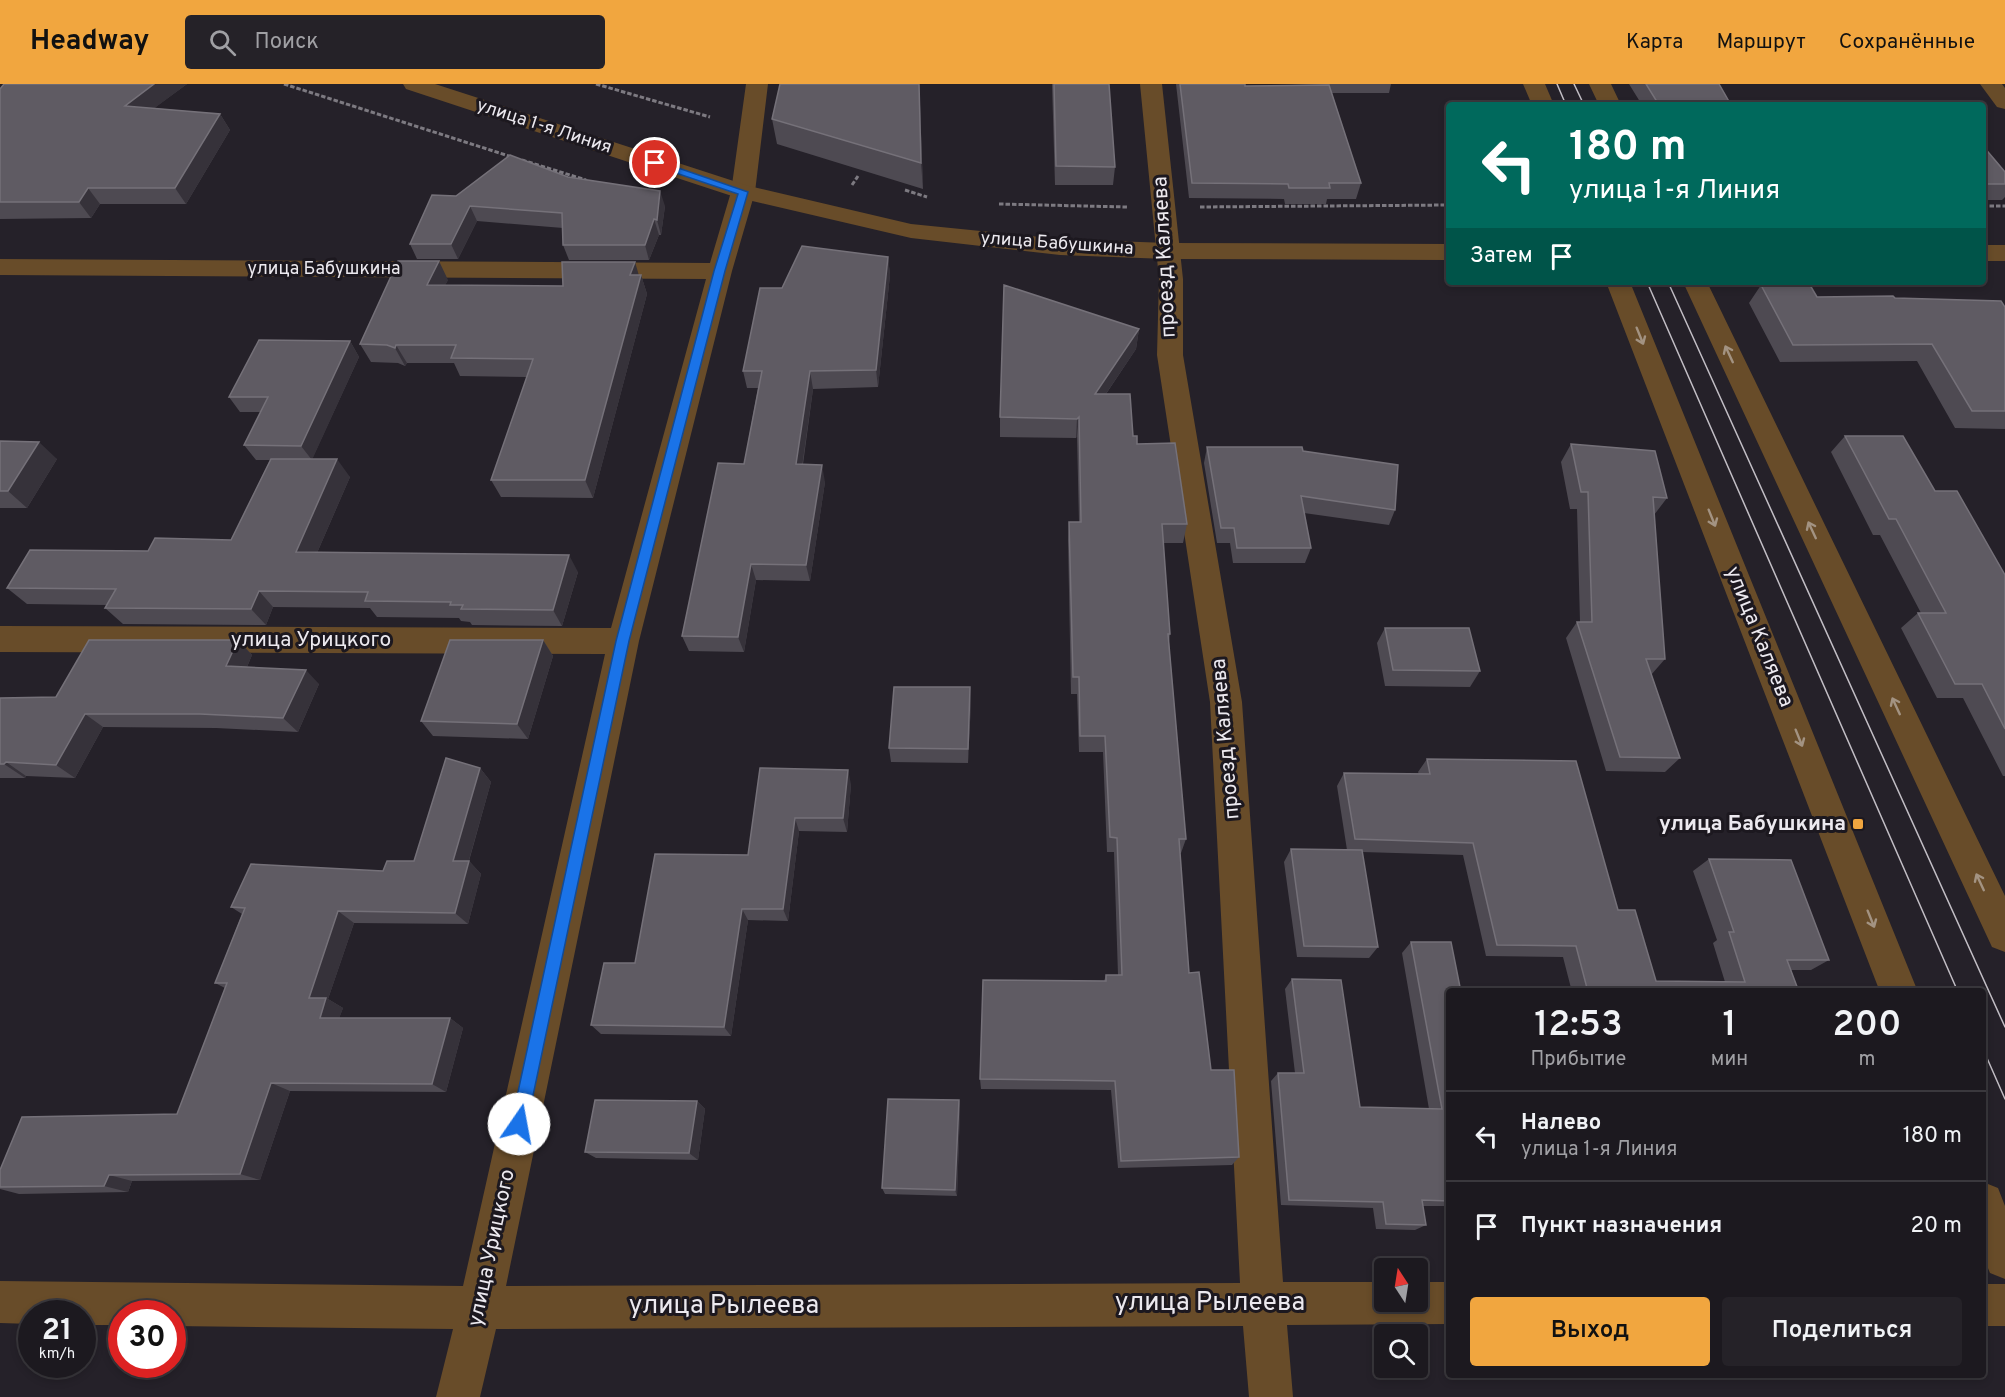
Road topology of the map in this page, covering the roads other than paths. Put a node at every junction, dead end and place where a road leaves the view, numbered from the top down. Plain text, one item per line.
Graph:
1 (414, 84) edge
2 (757, 84) edge
3 (1151, 84) edge
4 (1534, 84) edge
5 (1600, 84) edge
6 (1991, 84) edge
7 (1542, 102) edge
8 (1609, 102) edge
9 (2005, 102) edge
10 (743, 192) junction
11 (1167, 251) junction
12 (1446, 252) edge
13 (1986, 253) edge
14 (2005, 253) edge
15 (0, 267) edge
16 (720, 271) junction
17 (1619, 285) edge
18 (1696, 285) edge
19 (0, 639) edge
20 (623, 641) junction
21 (2005, 935) edge
22 (1897, 988) edge
23 (1986, 1210) edge
24 (2005, 1258) edge
25 (0, 1302) edge
26 (1263, 1303) junction
27 (1446, 1303) edge
28 (1986, 1305) edge
29 (2005, 1305) edge
30 (480, 1308) junction
31 (458, 1397) edge
32 (1271, 1397) edge

1 - 10 street, улица 1-я Линия
2 - 10 street, улица Урицкого
3 - 11 street, проезд Каляева
4 - 7 street
5 - 8 street
6 - 9 street
10 - 11 street, улица Бабушкина
10 - 16 street, улица Урицкого
11 - 12 street, улица Бабушкина
11 - 26 street, проезд Каляева
13 - 14 street
15 - 16 street, улица Бабушкина
16 - 20 street, улица Урицкого
17 -> 22 street, улица Каляева
21 -> 18 street
19 - 20 street, улица Урицкого
20 - 30 street, улица Урицкого
23 - 24 street
25 - 30 street, улица Рылеева
26 - 27 street, улица Рылеева
26 - 30 street, улица Рылеева
26 - 32 street, проезд Каляева
28 - 29 street
30 - 31 street, улица Урицкого

